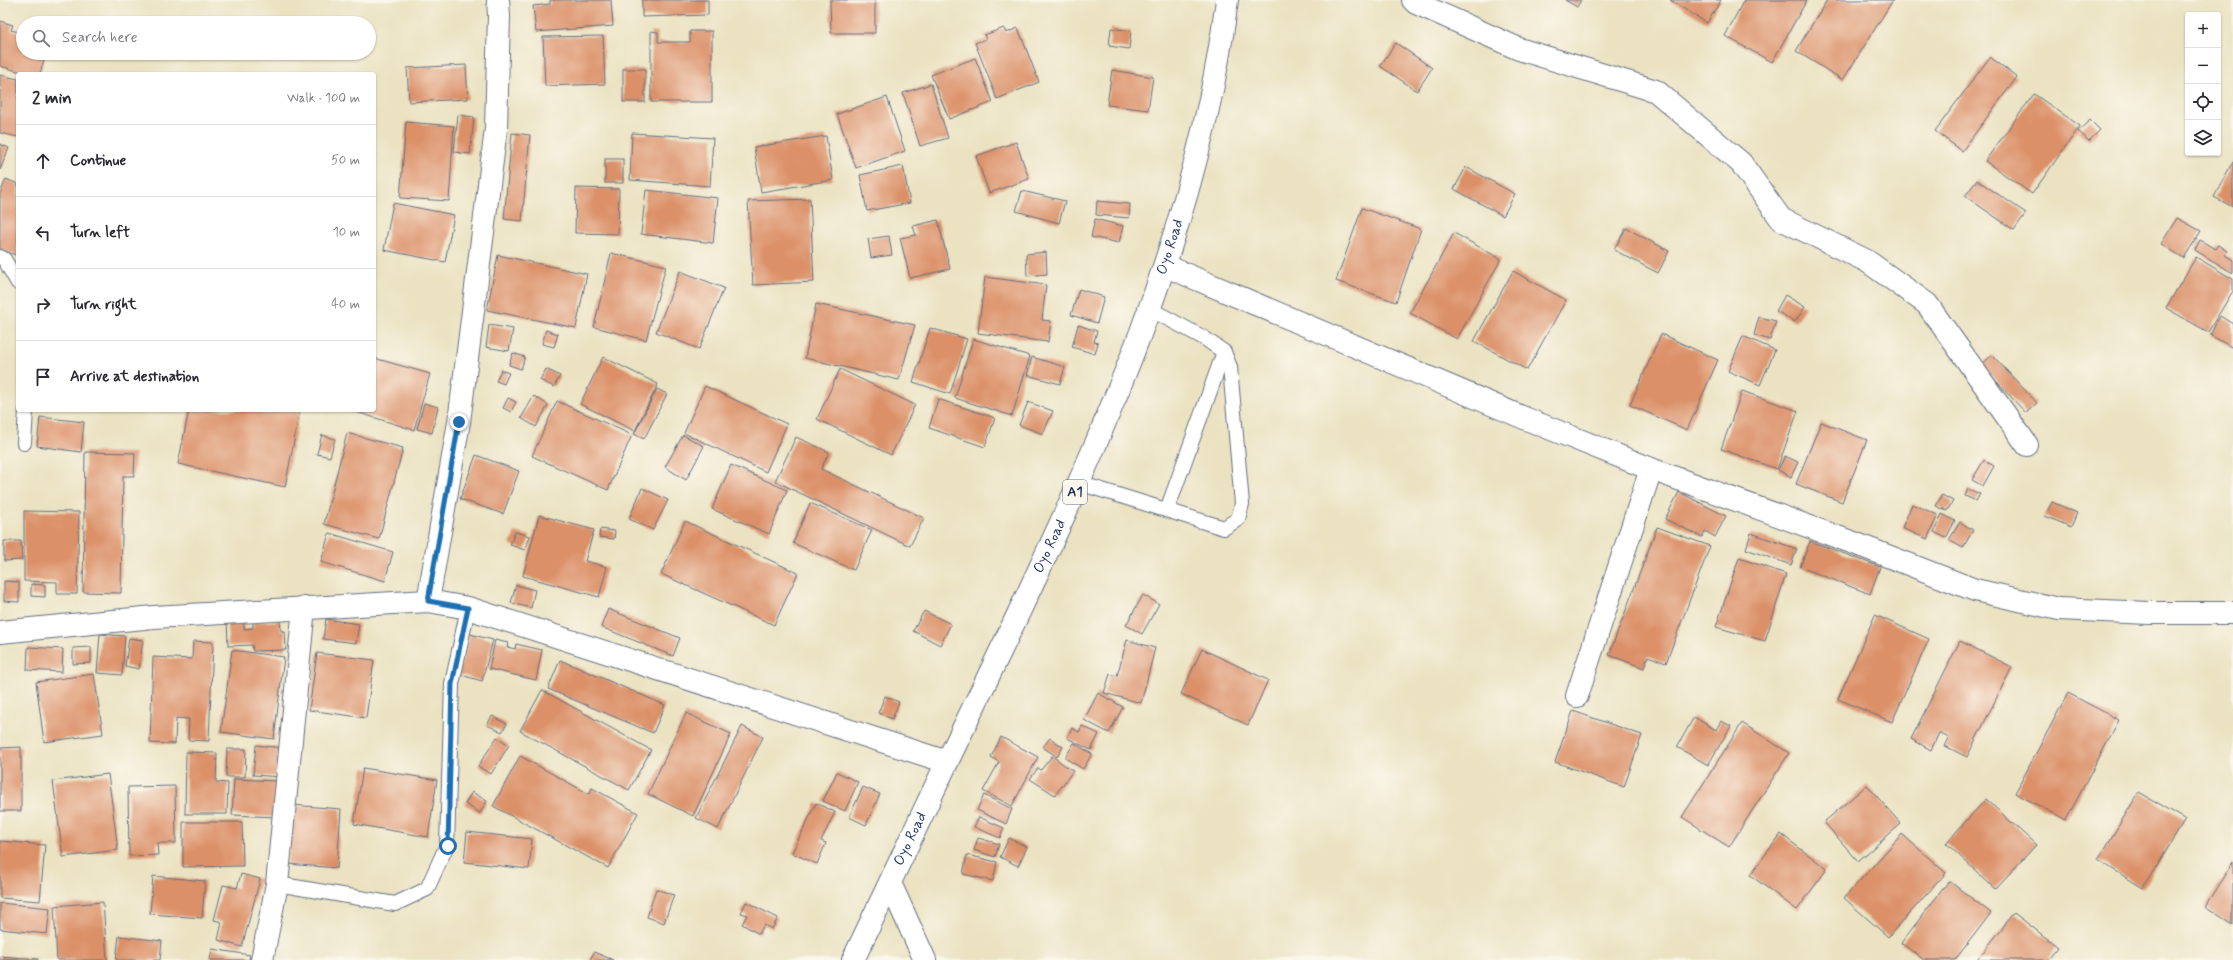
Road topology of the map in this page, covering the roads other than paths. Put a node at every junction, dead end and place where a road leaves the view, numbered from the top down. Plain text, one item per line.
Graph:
1 (498, 0) edge
2 (1227, 0) edge
3 (1413, 0) edge
4 (0, 257) edge
5 (1166, 266) junction
6 (16, 280) edge
7 (1150, 308) junction
8 (1224, 352) junction
9 (26, 412) edge
10 (24, 443) dead end
11 (2027, 445) dead end
12 (1651, 469) junction
13 (1079, 483) junction
14 (1166, 510) junction
15 (428, 601) junction
16 (304, 607) junction
17 (468, 608) junction
18 (2233, 613) edge
19 (0, 632) edge
20 (1577, 696) dead end
21 (947, 762) junction
22 (890, 883) junction
23 (276, 884) junction
24 (262, 960) edge
25 (853, 960) edge
26 (925, 960) edge

1 - 15 main road
2 - 5 main road, Oyo Road / A1
3 - 11 main road
4 - 6 lane
5 - 7 main road, Oyo Road / A1
5 - 12 main road
7 - 8 lane
7 - 13 main road, Oyo Road / A1
8 - 14 lane
8 - 14 lane
9 - 10 lane
12 - 18 main road
12 - 20 main road
13 - 14 lane
13 - 21 main road, Oyo Road / A1
15 - 16 main road
15 - 17 main road
16 - 19 main road
16 - 23 main road
17 - 21 main road
17 - 23 lane
21 - 22 main road, Oyo Road / A1
22 - 25 main road, Oyo Road / A1
22 - 26 main road
23 - 24 main road

